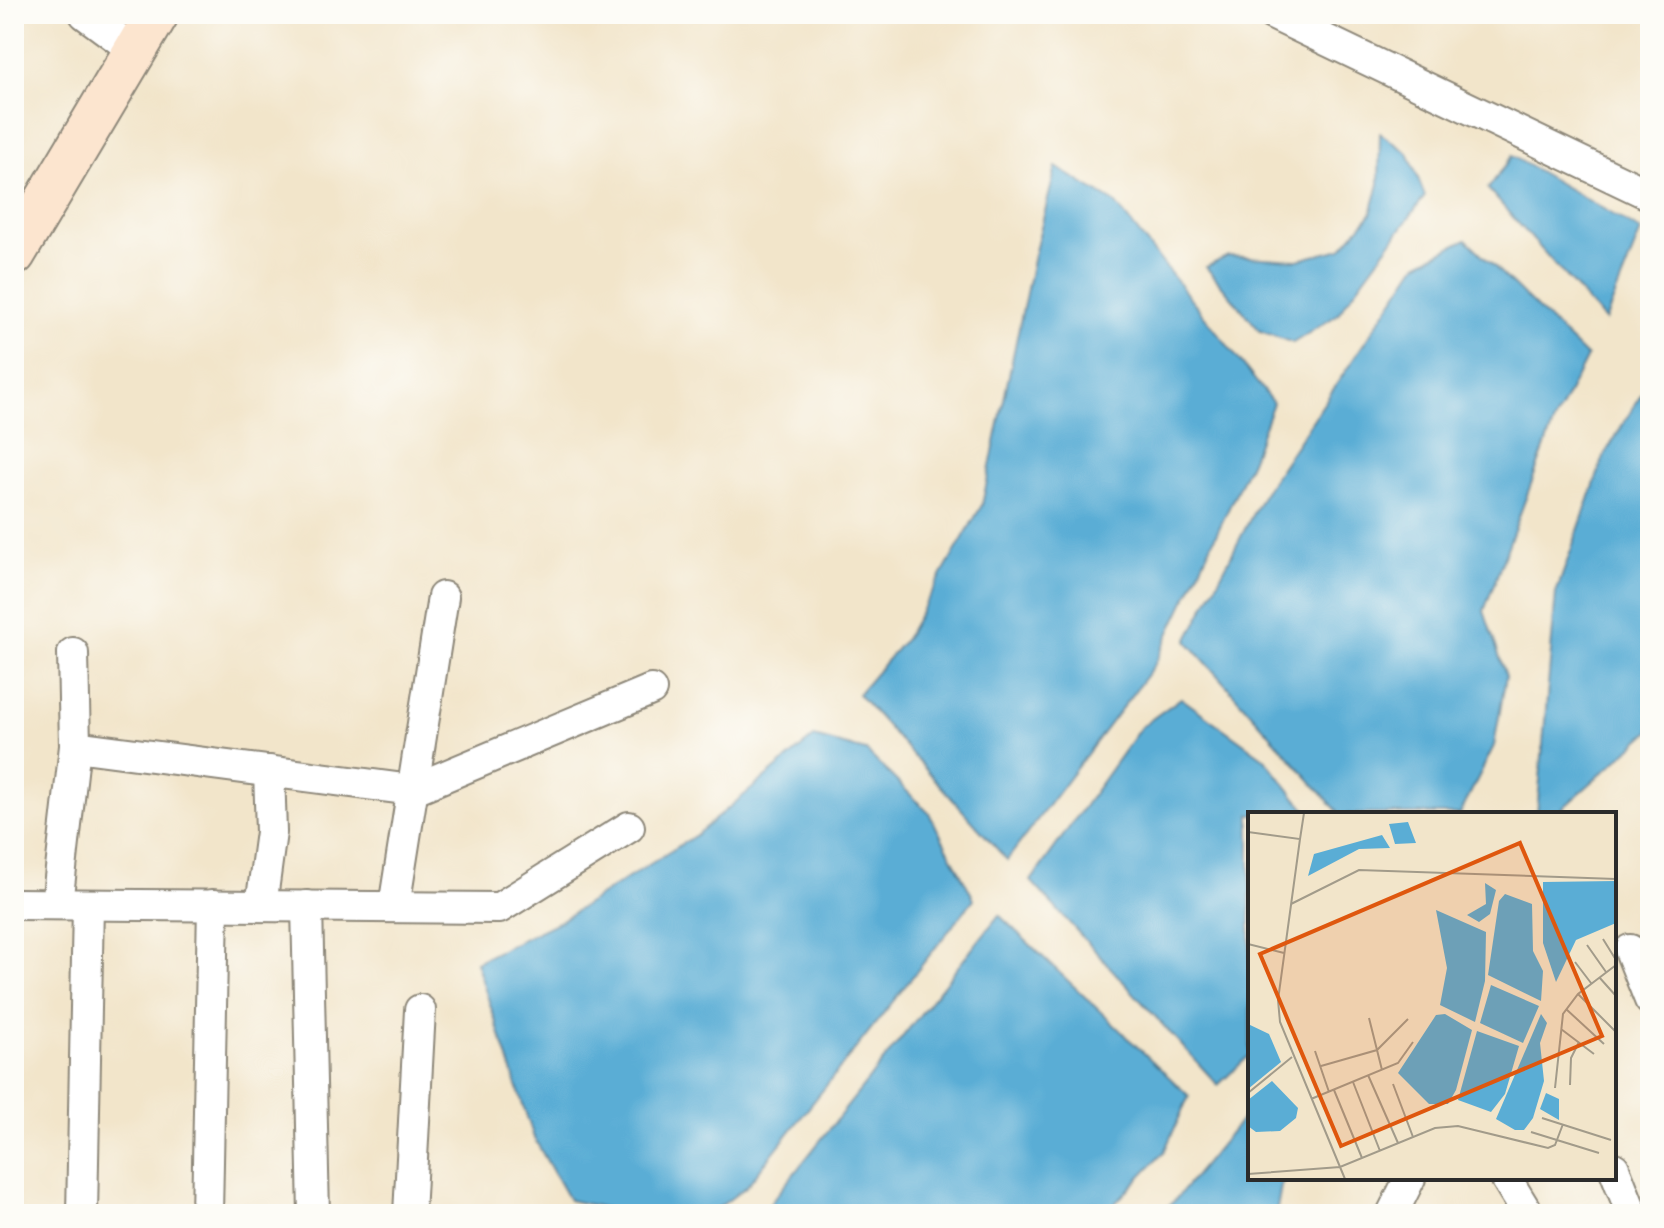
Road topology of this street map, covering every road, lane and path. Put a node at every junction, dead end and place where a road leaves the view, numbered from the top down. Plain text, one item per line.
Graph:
1 (85, 14) edge
2 (157, 14) edge
3 (1272, 14) edge
4 (135, 51) junction
5 (1650, 195) edge
6 (14, 254) edge
7 (443, 597) dead end
8 (73, 653) dead end
9 (651, 690) dead end
10 (75, 746) junction
11 (269, 771) junction
12 (412, 790) junction
13 (629, 827) dead end
14 (14, 904) edge
15 (57, 904) junction
16 (88, 905) junction
17 (213, 905) junction
18 (261, 906) junction
19 (307, 906) junction
20 (394, 907) junction
21 (1631, 951) edge
22 (1650, 1000) edge
23 (420, 1010) dead end
24 (1616, 1173) edge
25 (1409, 1180) edge
26 (1507, 1180) edge
27 (1523, 1212) edge
28 (82, 1214) edge
29 (207, 1214) edge
30 (314, 1214) edge
31 (409, 1214) edge
32 (1392, 1214) edge
33 (1632, 1214) edge

1 - 4 street
2 - 4 main road
3 - 5 street
4 - 6 main road
7 - 12 street
8 - 10 street
9 - 12 street
10 - 11 street
10 - 15 street
11 - 12 street
11 - 18 street
12 - 20 street
13 - 20 street
14 - 15 street
15 - 16 street
16 - 17 street
16 - 28 street
17 - 18 street
17 - 29 street
18 - 19 street
19 - 20 street
19 - 30 street
21 - 22 street
23 - 31 street
24 - 33 street
25 - 32 street
26 - 27 street

